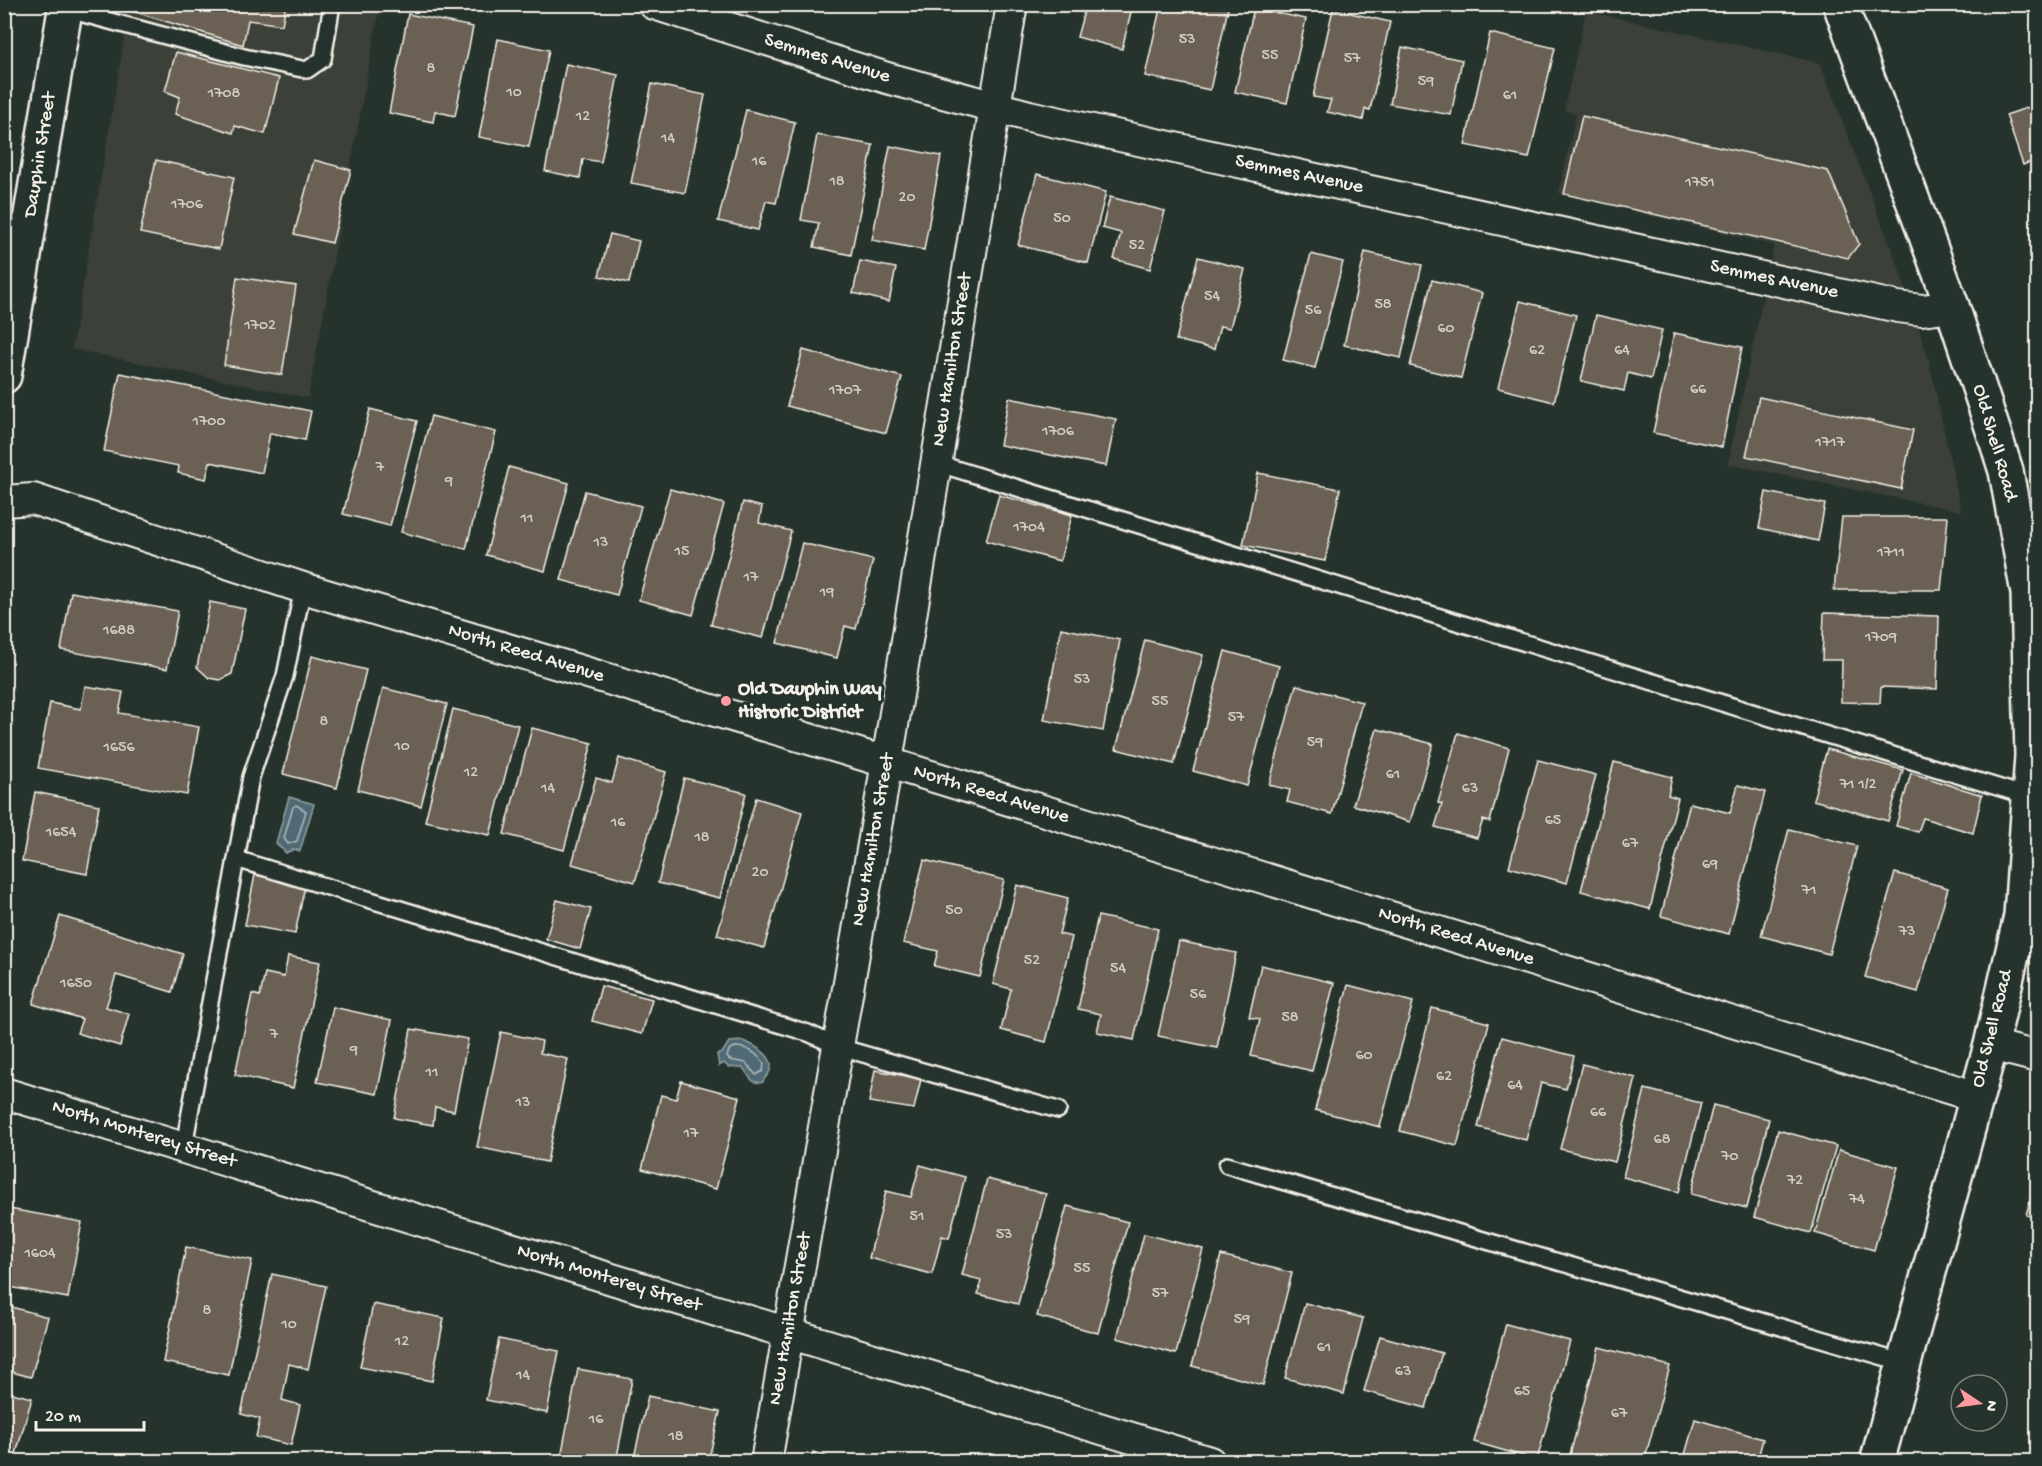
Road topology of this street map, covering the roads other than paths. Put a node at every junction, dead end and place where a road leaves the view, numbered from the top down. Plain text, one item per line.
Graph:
1 (332, 4) edge
2 (654, 4) edge
3 (1012, 4) edge
4 (1840, 4) edge
5 (66, 7) edge
6 (995, 107) junction
7 (1952, 306) junction
8 (4, 376) edge
9 (936, 463) junction
10 (4, 501) edge
11 (303, 588) junction
12 (2033, 595) edge
13 (886, 763) junction
14 (2030, 797) junction
15 (236, 859) junction
16 (1991, 1045) junction
17 (839, 1047) junction
18 (2037, 1057) edge
19 (6, 1092) edge
20 (1977, 1097) junction
21 (1058, 1110) dead end
22 (184, 1146) junction
23 (1227, 1165) dead end
24 (788, 1334) junction
25 (1904, 1363) junction
26 (766, 1461) edge
27 (1210, 1461) edge
28 (1877, 1461) edge

1 - 5 lane
2 - 6 street, Semmes Avenue
3 - 6 street, New Hamilton Street
4 - 7 street, Old Shell Road
5 - 8 street, Dauphin Street
6 - 7 street, Semmes Avenue
6 - 9 street, New Hamilton Street
7 - 12 street, Old Shell Road
9 - 13 street, New Hamilton Street
9 - 14 lane
10 - 11 street, North Reed Avenue
11 - 13 street, North Reed Avenue
11 - 15 lane
12 - 14 street, Old Shell Road
13 - 17 street, New Hamilton Street
13 - 20 street, North Reed Avenue
14 - 16 street, Old Shell Road
15 - 17 lane
15 - 22 lane
16 - 18 street
16 - 20 street, Old Shell Road
17 - 21 lane
17 - 24 street, New Hamilton Street
19 - 22 street, North Monterey Street
20 - 25 street, Old Shell Road
22 - 24 street, North Monterey Street
23 - 25 lane
24 - 26 street, New Hamilton Street
24 - 27 street, North Monterey Street
25 - 28 street, Old Shell Road

